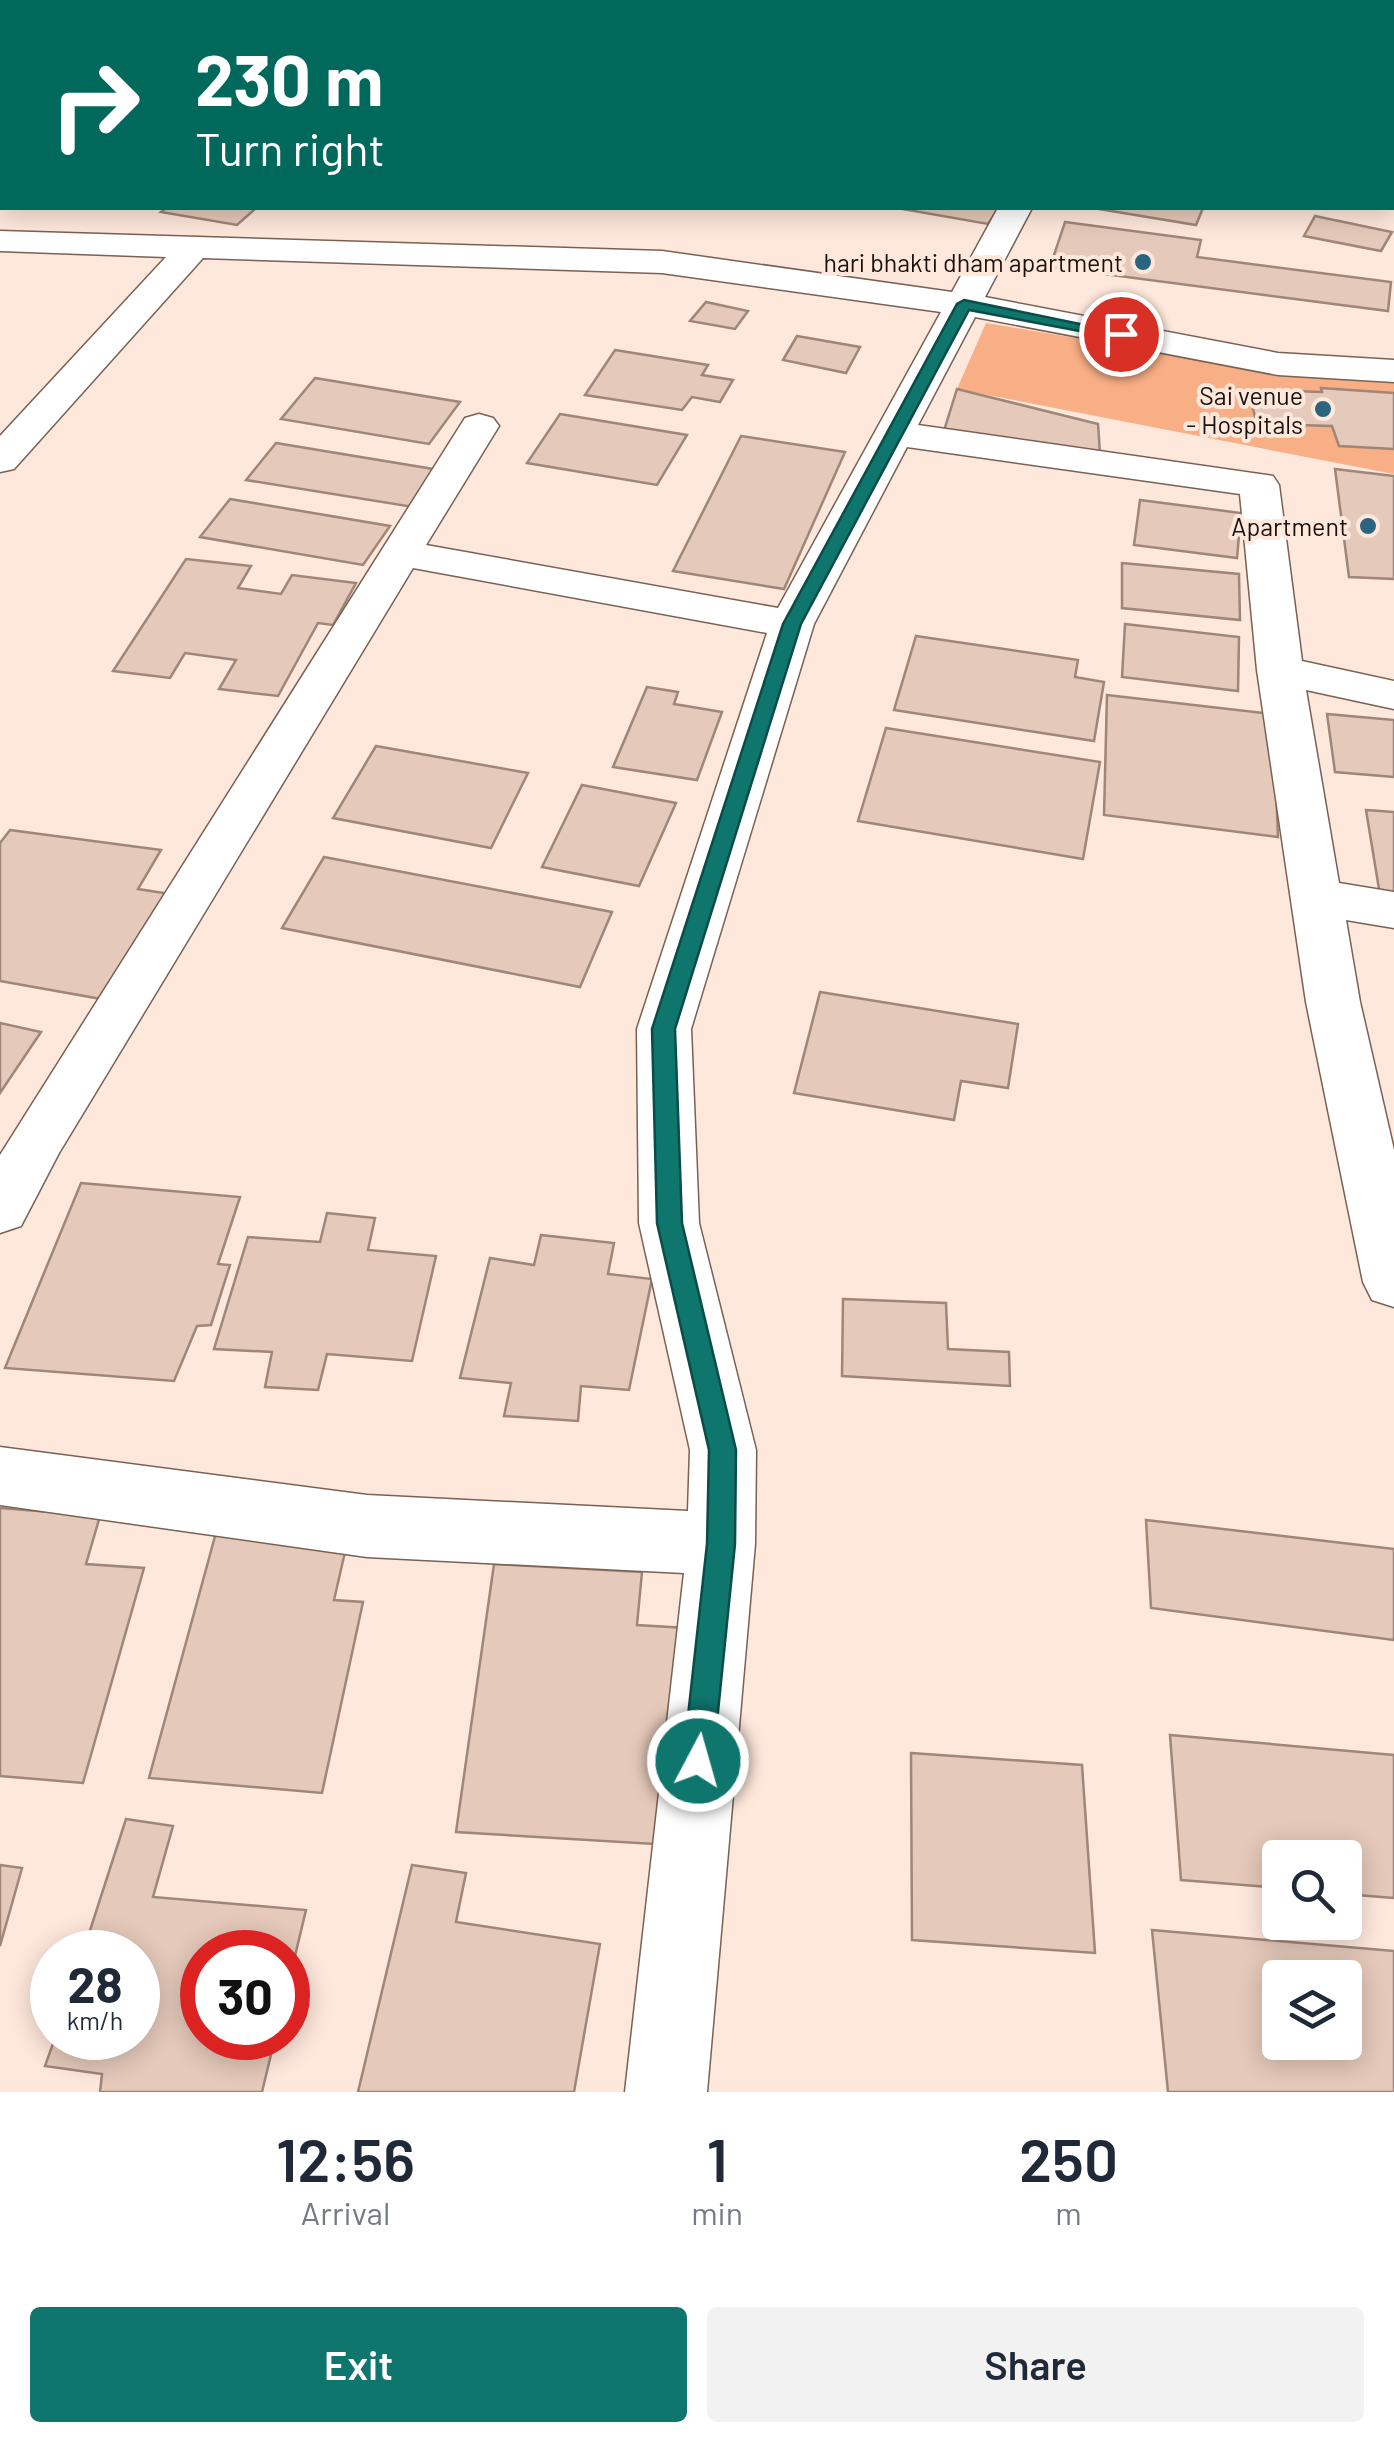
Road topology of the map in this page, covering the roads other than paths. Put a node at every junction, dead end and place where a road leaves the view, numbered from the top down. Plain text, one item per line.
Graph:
1 (82, 210) edge
2 (1014, 210) edge
3 (17, 242) edge
4 (191, 250) junction
5 (964, 304) junction
6 (1394, 370) edge
7 (479, 426) dead end
8 (896, 434) junction
9 (0, 460) edge
10 (403, 554) junction
11 (792, 624) junction
12 (1280, 670) junction
13 (1394, 695) edge
14 (1317, 897) junction
15 (1394, 910) edge
16 (0, 1208) edge
17 (1394, 1282) edge
18 (0, 1476) edge
19 (721, 1544) junction
20 (666, 2092) edge

1 - 3 street
2 - 5 street
3 - 4 street
4 - 5 street
4 - 9 street
5 - 6 street
5 - 8 street
7 - 10 street
8 - 11 street
8 - 12 street
10 - 11 street
10 - 16 street
11 - 19 street
12 - 13 street
12 - 14 street
14 - 15 street
14 - 17 street
18 - 19 street
19 - 20 street

